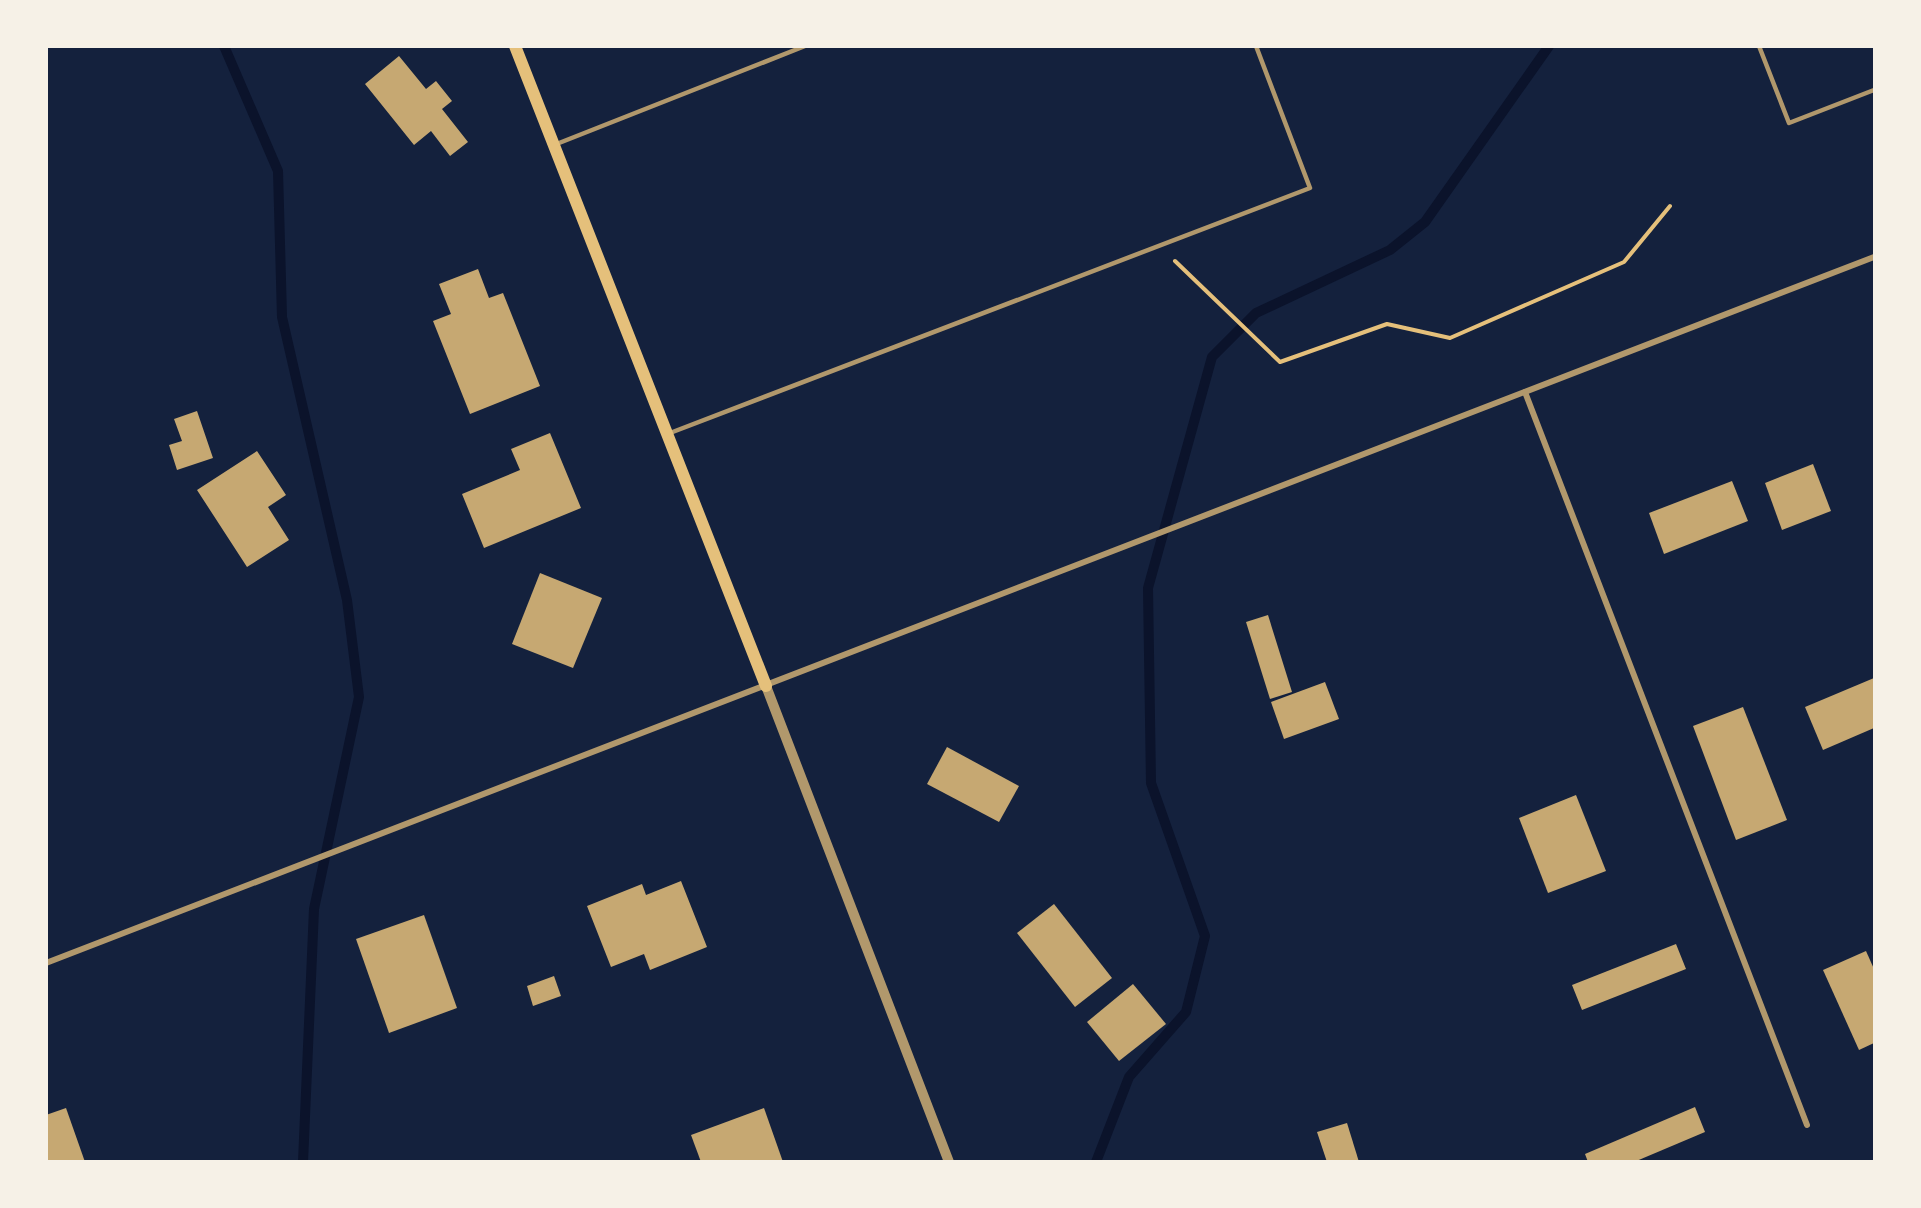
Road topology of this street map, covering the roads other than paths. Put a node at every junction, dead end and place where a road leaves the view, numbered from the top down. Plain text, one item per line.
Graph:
1 (515, 46) edge
2 (805, 46) edge
3 (1257, 46) edge
4 (1759, 46) edge
5 (1875, 90) edge
6 (553, 145) junction
7 (1875, 257) edge
8 (1526, 392) junction
9 (666, 434) junction
10 (766, 686) junction
11 (46, 963) edge
12 (1807, 1125) dead end
13 (949, 1161) edge

1 - 6 main road
2 - 6 lane
3 - 9 lane
4 - 5 lane
6 - 9 main road
7 - 8 street
8 - 10 street
8 - 12 street
9 - 10 main road
10 - 11 street
10 - 13 street

